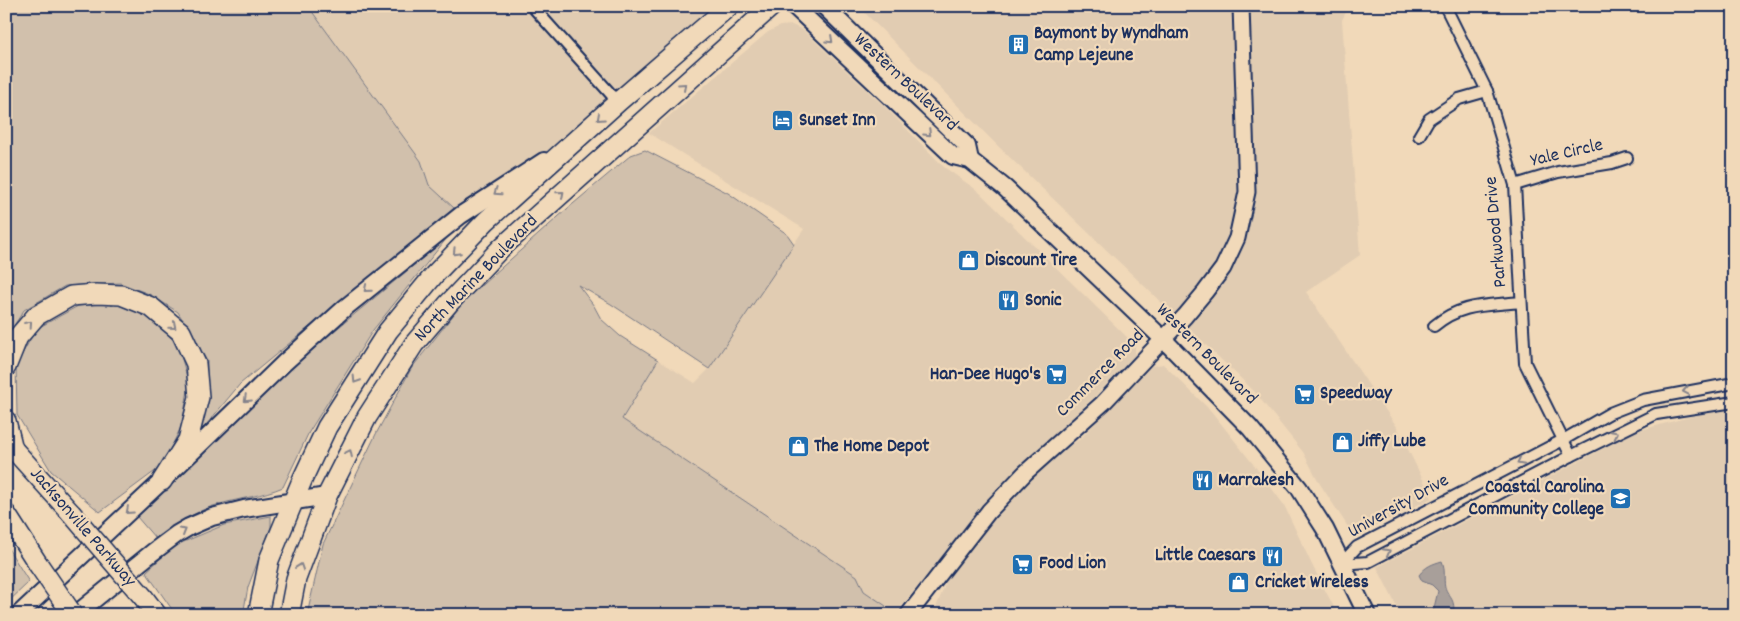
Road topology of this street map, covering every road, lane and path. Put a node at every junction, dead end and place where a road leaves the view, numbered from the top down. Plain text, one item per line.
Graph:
1 (532, 6) edge
2 (729, 6) edge
3 (772, 6) edge
4 (794, 6) edge
5 (824, 6) edge
6 (1241, 6) edge
7 (1445, 6) edge
8 (1487, 91) junction
9 (618, 102) junction
10 (581, 136) junction
11 (1419, 136) dead end
12 (1628, 158) dead end
13 (970, 160) junction
14 (1515, 185) junction
15 (1520, 302) junction
16 (1434, 326) dead end
17 (1163, 339) junction
18 (6, 367) edge
19 (1734, 383) edge
20 (1734, 402) edge
21 (6, 421) edge
22 (1563, 440) junction
23 (10, 445) edge
24 (1572, 456) junction
25 (162, 481) junction
26 (327, 496) junction
27 (293, 502) junction
28 (6, 514) edge
29 (1341, 564) junction
30 (18, 615) edge
31 (74, 615) edge
32 (157, 615) edge
33 (258, 615) edge
34 (289, 615) edge
35 (908, 615) edge
36 (1367, 615) edge

1 - 9 street
2 - 9 highway
26 -> 3 highway, North Marine Boulevard
4 -> 13 main road, Western Boulevard
5 - 13 main road, Western Boulevard
6 - 17 street, Commerce Road
7 - 8 street, Parkwood Drive
8 - 11 street
8 - 14 street, Parkwood Drive
9 -> 10 highway
10 -> 25 main road
10 -> 27 highway
12 - 14 street, Yale Circle
13 - 17 main road, Western Boulevard
14 - 15 street, Parkwood Drive
15 - 16 street
15 - 22 street, Parkwood Drive
17 - 29 main road, Western Boulevard
17 - 35 street, Commerce Road
18 -> 25 highway
19 -> 22 street, University Drive
24 -> 20 street, University Drive
21 - 23 highway
22 - 24 street, Parkwood Drive
22 -> 29 street, University Drive
23 - 32 highway, Jacksonville Parkway, bridge
29 -> 24 street, University Drive
25 -> 30 main road
26 - 27 main road
34 -> 26 highway, North Marine Boulevard
31 -> 27 main road
27 - 33 highway
28 - 31 highway, bridge
29 - 36 main road, Western Boulevard

